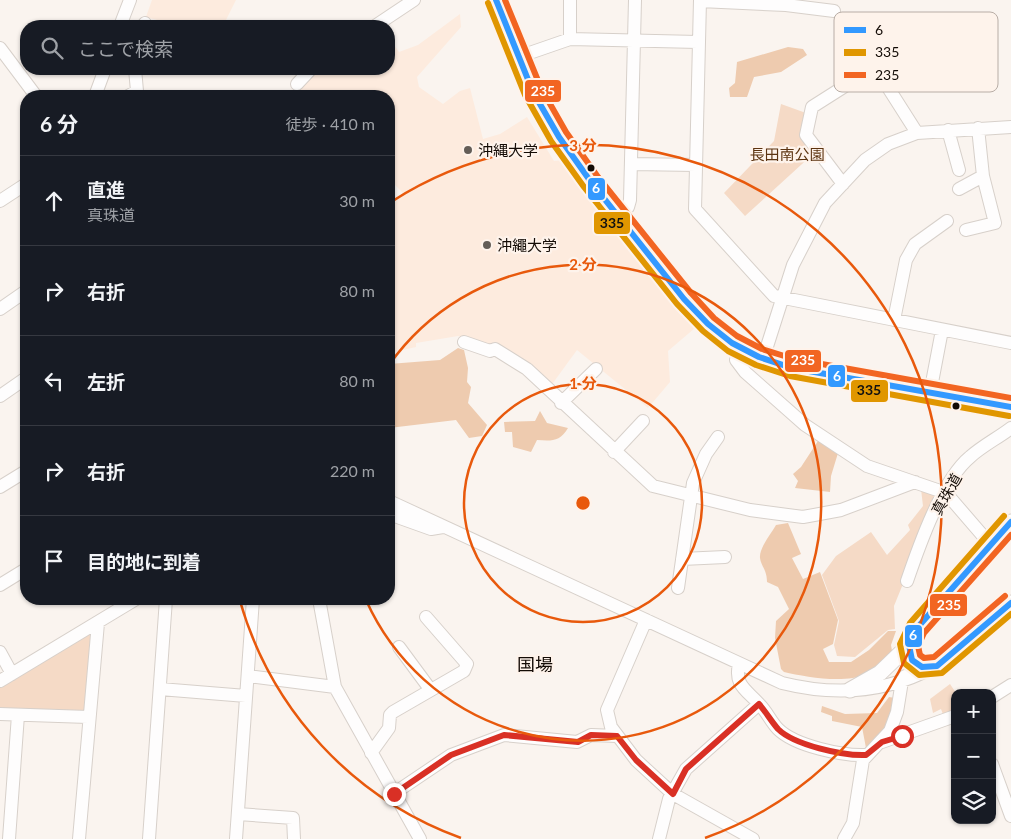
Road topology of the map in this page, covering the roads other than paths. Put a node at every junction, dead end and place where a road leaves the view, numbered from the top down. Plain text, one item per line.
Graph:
1 (130, 0) edge
2 (414, 0) edge
3 (496, 0) edge
4 (570, 0) edge
5 (635, 0) edge
6 (700, 0) edge
7 (834, 11) dead end
8 (122, 20) edge
9 (384, 20) edge
10 (570, 39) junction
11 (634, 40) junction
12 (698, 42) junction
13 (0, 49) edge
14 (518, 57) junction
15 (103, 75) edge
16 (136, 75) edge
17 (306, 75) edge
18 (297, 84) dead end
19 (31, 90) edge
20 (97, 90) edge
21 (137, 90) edge
22 (836, 92) edge
23 (891, 92) edge
24 (1011, 127) edge
25 (978, 128) junction
26 (948, 130) junction
27 (917, 133) junction
28 (631, 164) junction
29 (696, 165) junction
30 (959, 170) dead end
31 (983, 176) junction
32 (843, 184) junction
33 (20, 188) edge
34 (959, 189) dead end
35 (0, 201) edge
36 (620, 219) junction
37 (947, 221) dead end
38 (966, 230) dead end
39 (20, 295) edge
40 (781, 298) junction
41 (0, 309) edge
42 (894, 320) junction
43 (942, 330) junction
44 (464, 342) dead end
45 (1011, 343) edge
46 (738, 349) junction
47 (763, 359) junction
48 (596, 369) dead end
49 (20, 382) edge
50 (930, 393) junction
51 (0, 396) edge
52 (561, 403) junction
53 (1011, 407) edge
54 (643, 421) dead end
55 (1011, 428) edge
56 (718, 437) dead end
57 (614, 452) junction
58 (20, 475) edge
59 (915, 482) junction
60 (0, 487) edge
61 (944, 492) junction
62 (691, 497) junction
63 (395, 504) edge
64 (395, 516) edge
65 (1011, 522) edge
66 (445, 526) junction
67 (990, 544) junction
68 (725, 557) dead end
69 (682, 559) junction
70 (20, 573) edge
71 (907, 580) dead end
72 (0, 585) edge
73 (678, 588) dead end
74 (1011, 603) edge
75 (126, 605) edge
76 (166, 605) edge
77 (253, 605) edge
78 (320, 605) edge
79 (426, 617) dead end
80 (646, 620) junction
81 (98, 623) junction
82 (399, 647) dead end
83 (0, 652) edge
84 (911, 652) junction
85 (739, 664) junction
86 (935, 667) junction
87 (12, 674) junction
88 (248, 676) junction
89 (0, 681) edge
90 (902, 686) junction
91 (1011, 686) edge
92 (336, 688) junction
93 (160, 689) junction
94 (430, 689) junction
95 (850, 690) junction
96 (996, 695) edge
97 (246, 696) junction
98 (759, 704) junction
99 (0, 714) edge
100 (18, 715) junction
101 (88, 717) junction
102 (951, 717) edge
103 (617, 736) junction
104 (882, 742) junction
105 (370, 752) junction
106 (866, 755) junction
107 (996, 775) edge
108 (394, 794) junction
109 (673, 794) junction
110 (238, 814) junction
111 (1011, 816) edge
112 (9, 839) edge
113 (79, 839) edge
114 (149, 839) edge
115 (236, 839) edge
116 (294, 839) edge
117 (420, 839) edge
118 (659, 839) edge
119 (753, 839) edge
120 (844, 839) edge

1 - 8 street
2 - 9 street
3 - 14 main road
4 - 10 street
5 - 11 street
6 - 7 street
6 - 12 street
10 - 11 street
10 - 14 street
11 - 12 street
11 - 28 street
12 - 29 street
13 - 19 street
14 - 36 main road
15 - 20 street
16 - 21 street
17 - 18 street
22 - 32 street
23 - 27 street
24 - 25 street
25 - 26 street
25 - 31 street
26 - 27 street
26 - 30 street
27 - 32 street
28 - 29 street
28 - 36 street
29 - 40 street
31 - 34 street
31 - 38 street
32 - 40 street
33 - 35 street
36 - 46 main road
37 - 42 street
39 - 41 street
40 - 42 street
40 - 47 street
42 - 43 street
43 - 45 street
43 - 50 street
44 - 52 street
46 - 47 main road
46 - 59 street
47 - 50 main road
48 - 52 street
49 - 51 street
50 - 53 main road
52 - 57 street
54 - 57 street
55 - 61 street, 真珠道
56 - 62 street
57 - 62 street
58 - 60 street
59 - 61 street
59 - 62 street
61 - 67 street
61 - 71 street, 真珠道
62 - 69 street
63 - 66 street
64 - 66 street
65 - 67 main road
66 - 80 street
67 - 84 main road
68 - 69 street
69 - 73 street
70 - 72 street
74 - 86 main road
75 - 81 street
76 - 93 street
77 - 88 street
78 - 92 street
79 - 94 street
80 - 85 street
80 - 103 street
81 - 87 street
81 - 101 street
82 - 94 street
83 - 87 street
84 - 86 main road
84 - 90 street
84 - 95 main road
85 - 95 street
85 - 98 street
86 - 90 street
87 - 89 street
88 - 92 street
88 - 97 street
90 - 95 street
90 - 104 street
91 - 96 street
92 - 105 street
93 - 97 street
93 - 114 street
94 - 105 street
97 - 110 street
98 - 106 street
98 - 109 street
99 - 100 street
100 - 101 street
100 - 112 street
101 - 113 street
102 - 104 street
103 - 108 street
103 - 109 street
104 - 106 street
105 - 108 street
106 - 120 street
107 - 111 street
108 - 117 street
109 - 118 street
109 - 119 street
110 - 115 street
110 - 116 street

